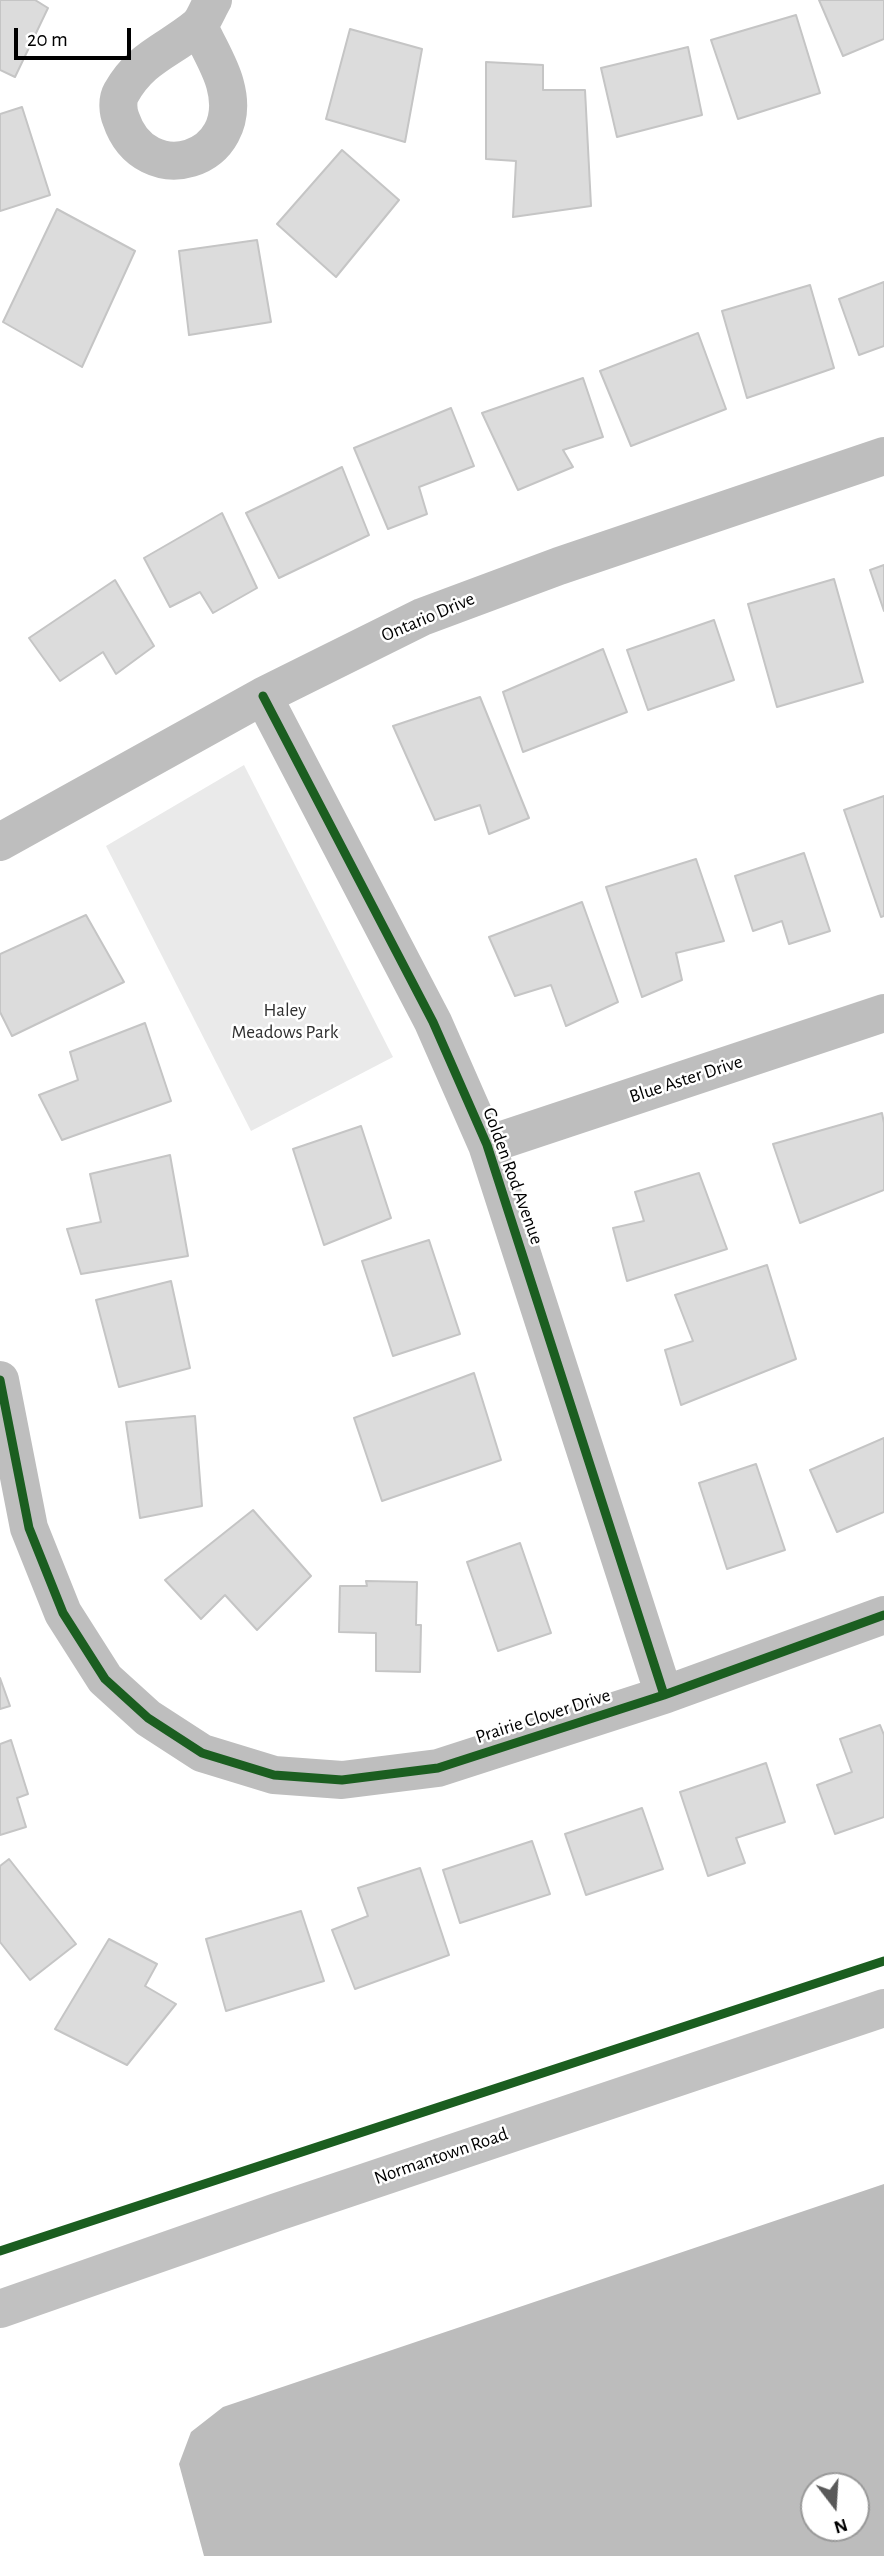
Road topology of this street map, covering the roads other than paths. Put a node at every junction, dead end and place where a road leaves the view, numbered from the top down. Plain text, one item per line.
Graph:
1 (884, 456) edge
2 (263, 696) junction
3 (0, 842) edge
4 (884, 1013) edge
5 (487, 1144) junction
6 (0, 1380) edge
7 (884, 1615) edge
8 (664, 1695) junction
9 (884, 2008) edge
10 (0, 2309) edge

1 - 2 street, Ontario Drive
2 - 3 street, Ontario Drive
2 - 5 street, Golden Rod Avenue
4 - 5 street, Blue Aster Drive
5 - 8 street, Golden Rod Avenue
6 - 8 street, Prairie Clover Drive
7 - 8 street, Prairie Clover Drive
9 - 10 street, Normantown Road

